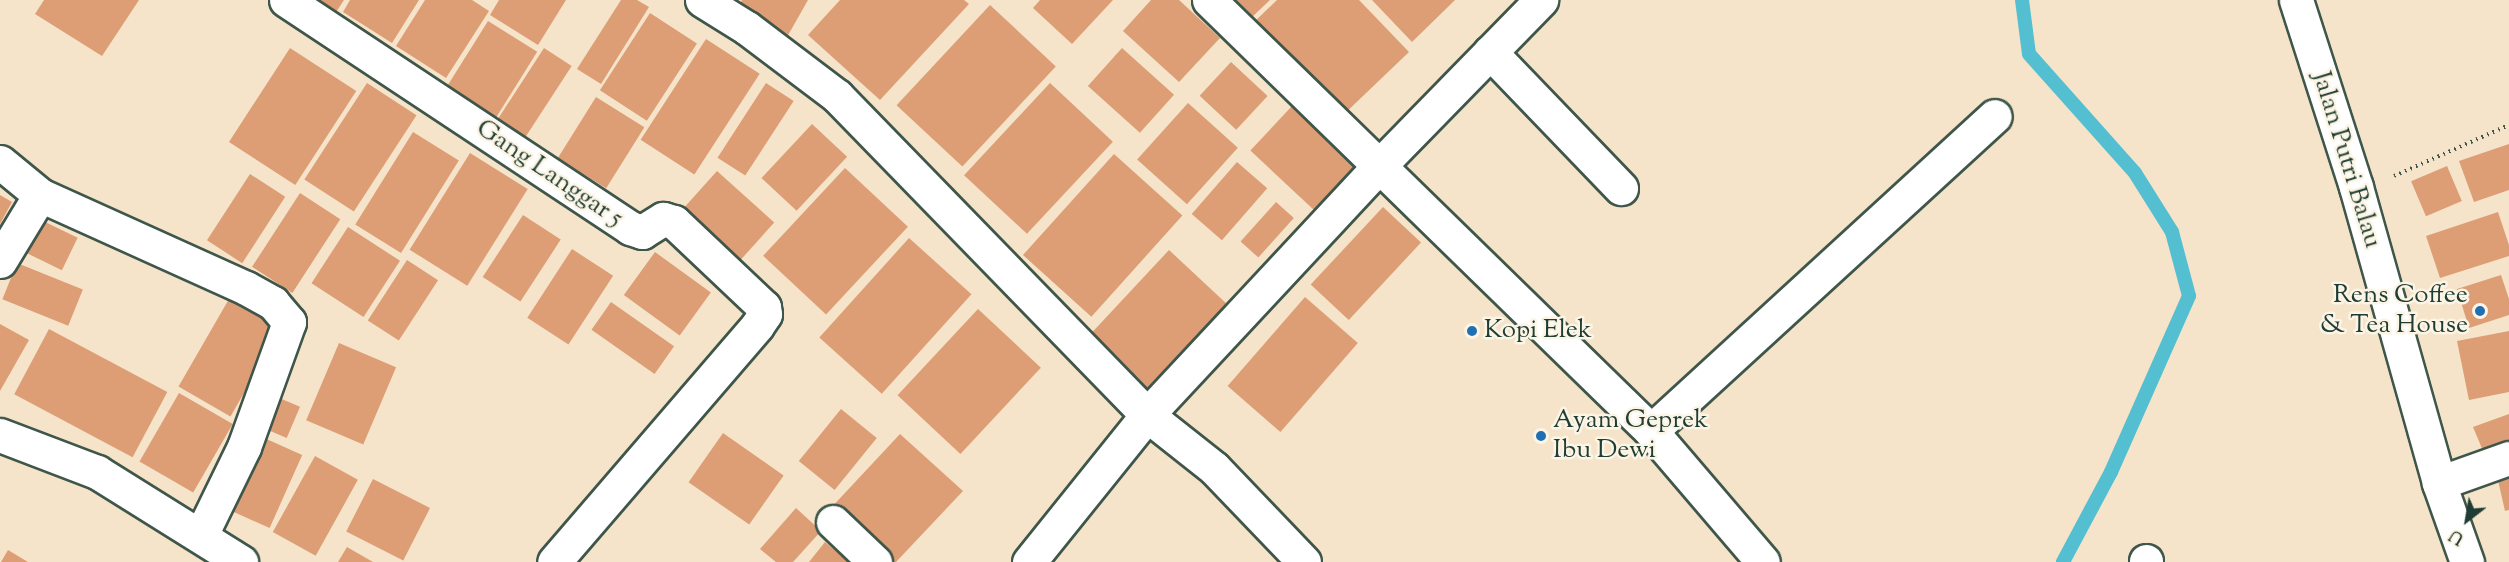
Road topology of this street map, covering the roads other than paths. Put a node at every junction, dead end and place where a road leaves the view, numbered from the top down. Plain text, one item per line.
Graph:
1 (286, 0) edge
2 (702, 0) edge
3 (1209, 0) edge
4 (1540, 0) edge
5 (2296, 0) edge
6 (1490, 52) junction
7 (1995, 116) dead end
8 (0, 162) edge
9 (1380, 165) junction
10 (1622, 188) dead end
11 (40, 195) junction
12 (0, 261) edge
13 (1147, 415) junction
14 (1651, 431) junction
15 (0, 435) edge
16 (2509, 458) edge
17 (2439, 483) junction
18 (834, 522) dead end
19 (201, 535) junction
20 (241, 562) edge
21 (554, 562) edge
22 (875, 562) edge
23 (1029, 562) edge
24 (1304, 562) edge
25 (1763, 562) edge
26 (2467, 562) edge

1 - 21 street, Gang Langgar 5
2 - 13 street
3 - 9 street
4 - 6 street
5 - 17 street, Jalan Putri Balau
6 - 9 street
6 - 10 street
7 - 14 street
8 - 11 street
9 - 13 street
9 - 14 street
11 - 12 street
11 - 19 street
13 - 23 street
13 - 24 street
14 - 25 street
15 - 19 street
16 - 17 street
17 - 26 street, Jalan Putri Balau
18 - 22 street
19 - 20 street

